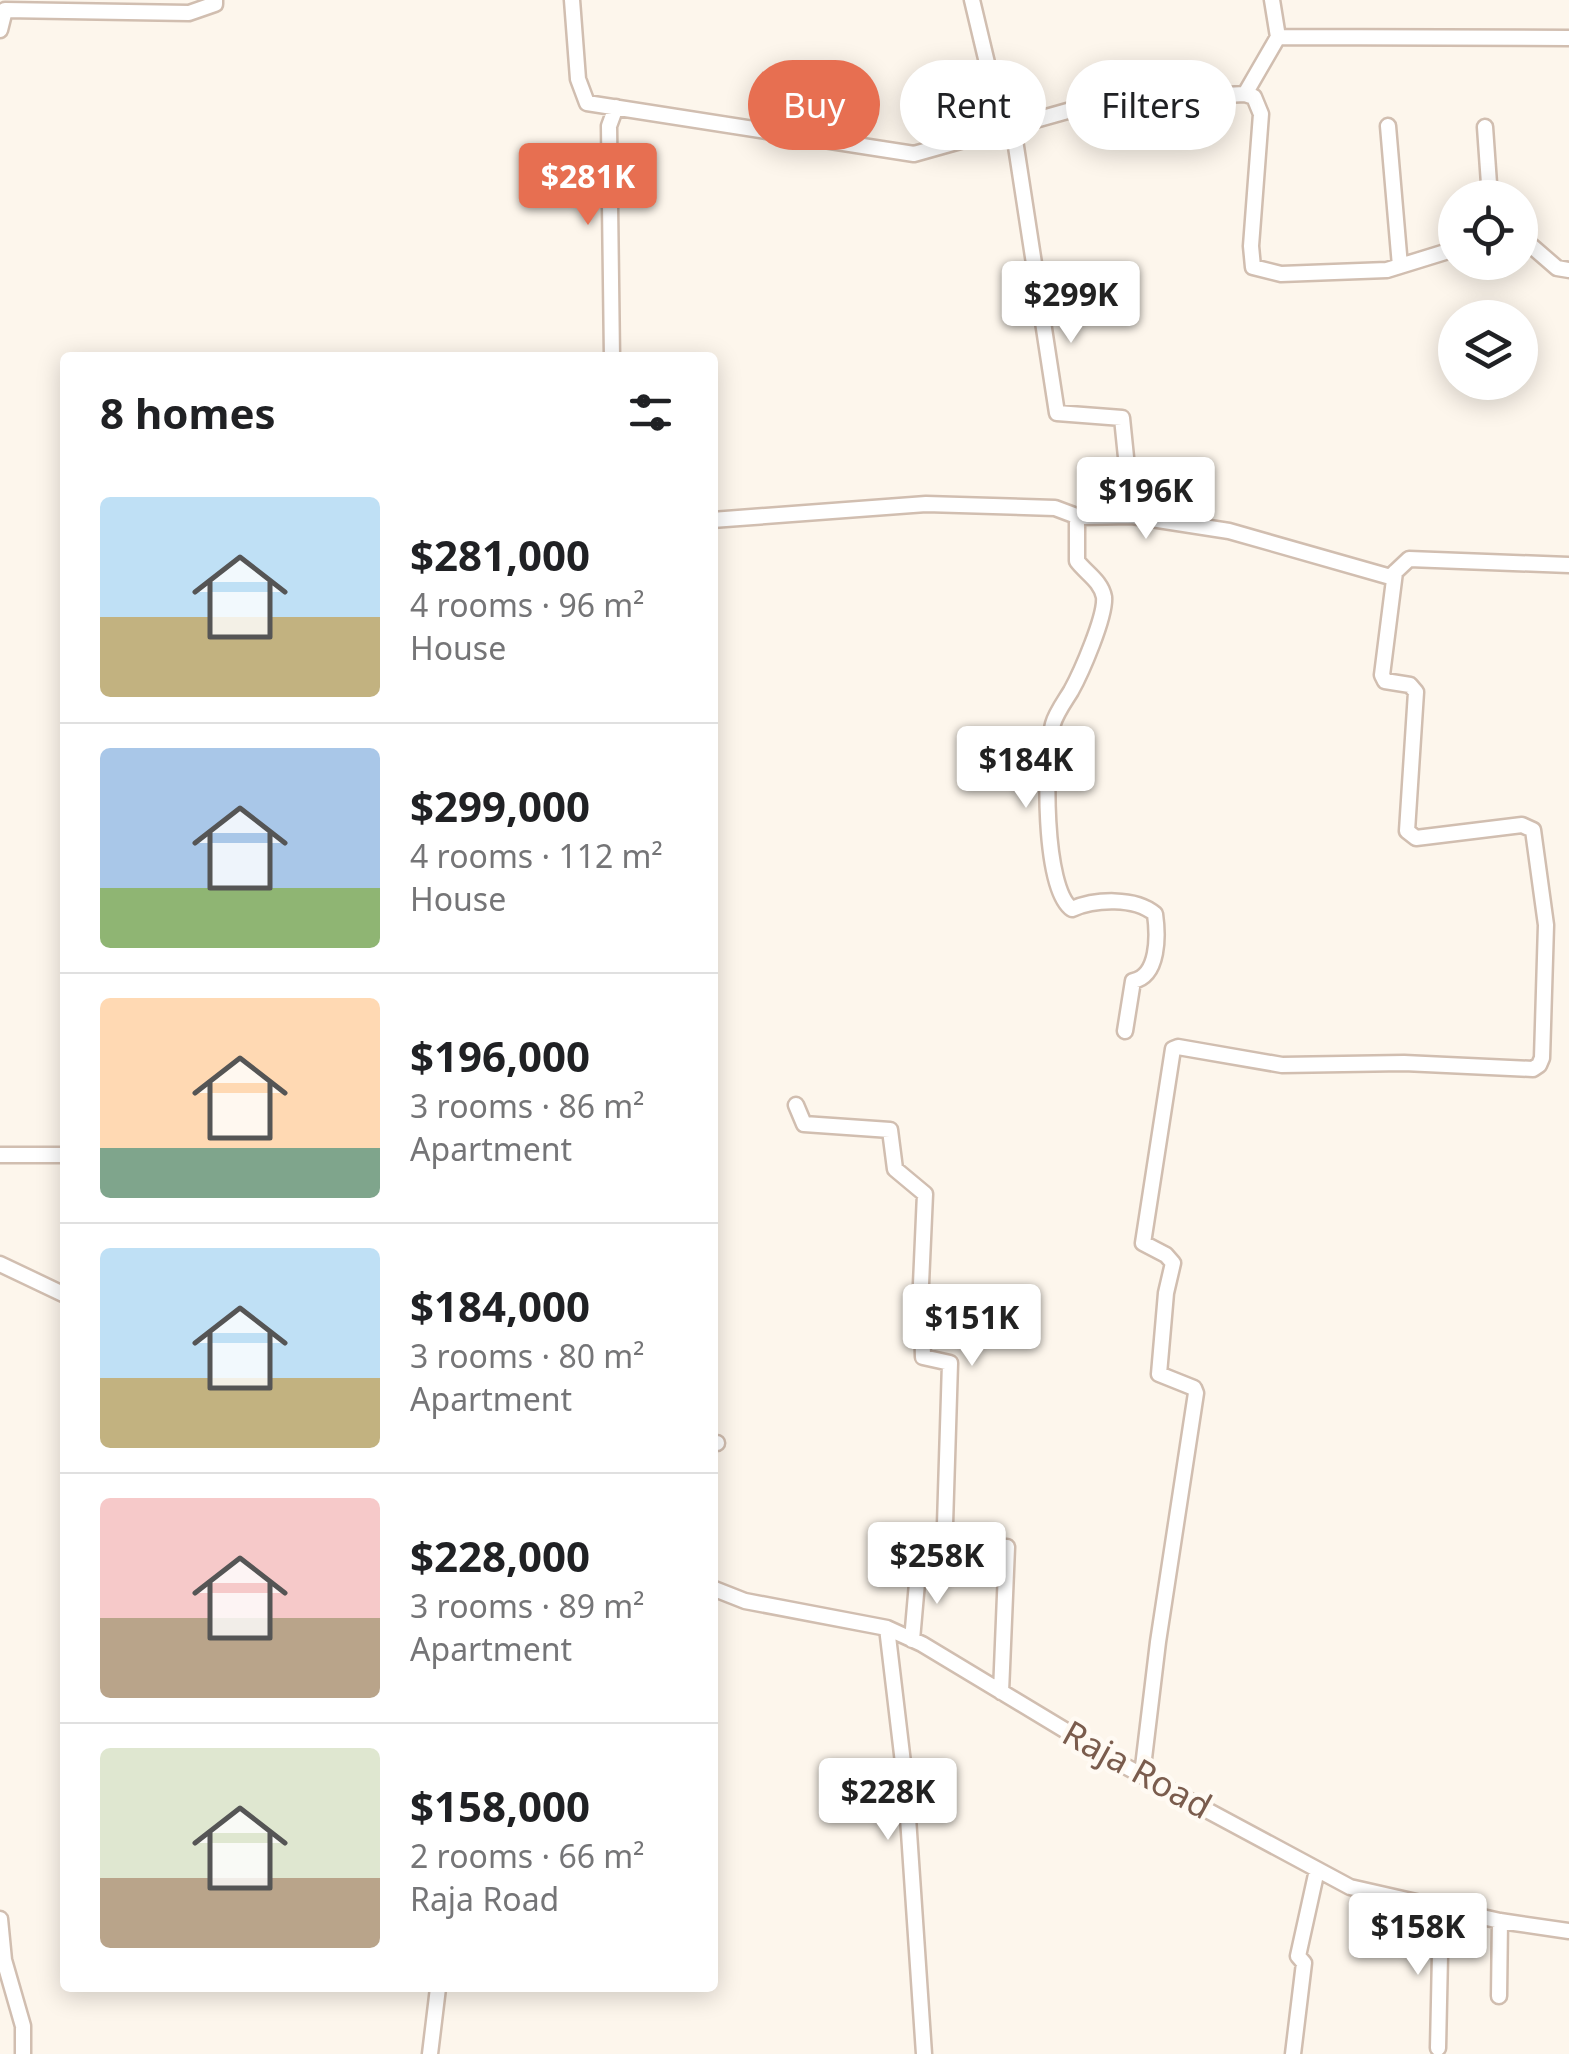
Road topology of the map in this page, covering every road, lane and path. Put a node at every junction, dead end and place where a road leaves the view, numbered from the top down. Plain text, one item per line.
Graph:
1 (215, 0) edge
2 (572, 0) edge
3 (972, 0) edge
4 (1272, 0) edge
5 (4, 5) edge
6 (0, 30) edge
7 (1278, 37) junction
8 (1569, 38) edge
9 (989, 60) edge
10 (1245, 94) junction
11 (616, 106) junction
12 (1046, 117) edge
13 (1388, 126) dead end
14 (1485, 127) dead end
15 (928, 150) edge
16 (1012, 150) edge
17 (1489, 180) edge
18 (1538, 252) edge
19 (1438, 254) edge
20 (1400, 266) junction
21 (1569, 270) edge
22 (612, 352) edge
23 (1078, 516) junction
24 (1132, 516) junction
25 (718, 520) edge
26 (1569, 565) edge
27 (1395, 572) junction
28 (1125, 1031) dead end
29 (796, 1105) dead end
30 (60, 1154) edge
31 (0, 1155) edge
32 (0, 1264) edge
33 (60, 1294) edge
34 (944, 1557) junction
35 (718, 1590) edge
36 (886, 1628) junction
37 (912, 1640) junction
38 (1001, 1692) junction
39 (1142, 1775) junction
40 (1317, 1870) junction
41 (1440, 1909) junction
42 (0, 1919) edge
43 (1500, 1921) junction
44 (1569, 1931) edge
45 (438, 1992) edge
46 (1499, 1996) dead end
47 (1438, 2048) dead end
48 (23, 2054) edge
49 (430, 2054) edge
50 (924, 2054) edge
51 (1293, 2054) edge

1 - 5 street
2 - 11 street
3 - 9 street
4 - 7 street
5 - 6 street
7 - 8 street
7 - 10 street
10 - 12 street
10 - 20 street
11 - 15 street
11 - 22 street
13 - 20 street
14 - 17 street
16 - 24 street
18 - 21 street
19 - 20 street
23 - 24 street
23 - 25 street
23 - 28 street
24 - 27 street
26 - 27 street
27 - 39 street
29 - 34 street
30 - 31 street
32 - 33 street
34 - 37 street
34 - 38 street
35 - 36 street, Raja Road
36 - 37 street, Raja Road
36 - 50 street
37 - 38 street, Raja Road
38 - 39 street, Raja Road
39 - 40 street, Raja Road
40 - 41 street, Raja Road
40 - 51 street
41 - 43 street, Raja Road
41 - 47 street
42 - 48 street
43 - 44 street, Raja Road
43 - 46 street
45 - 49 street

